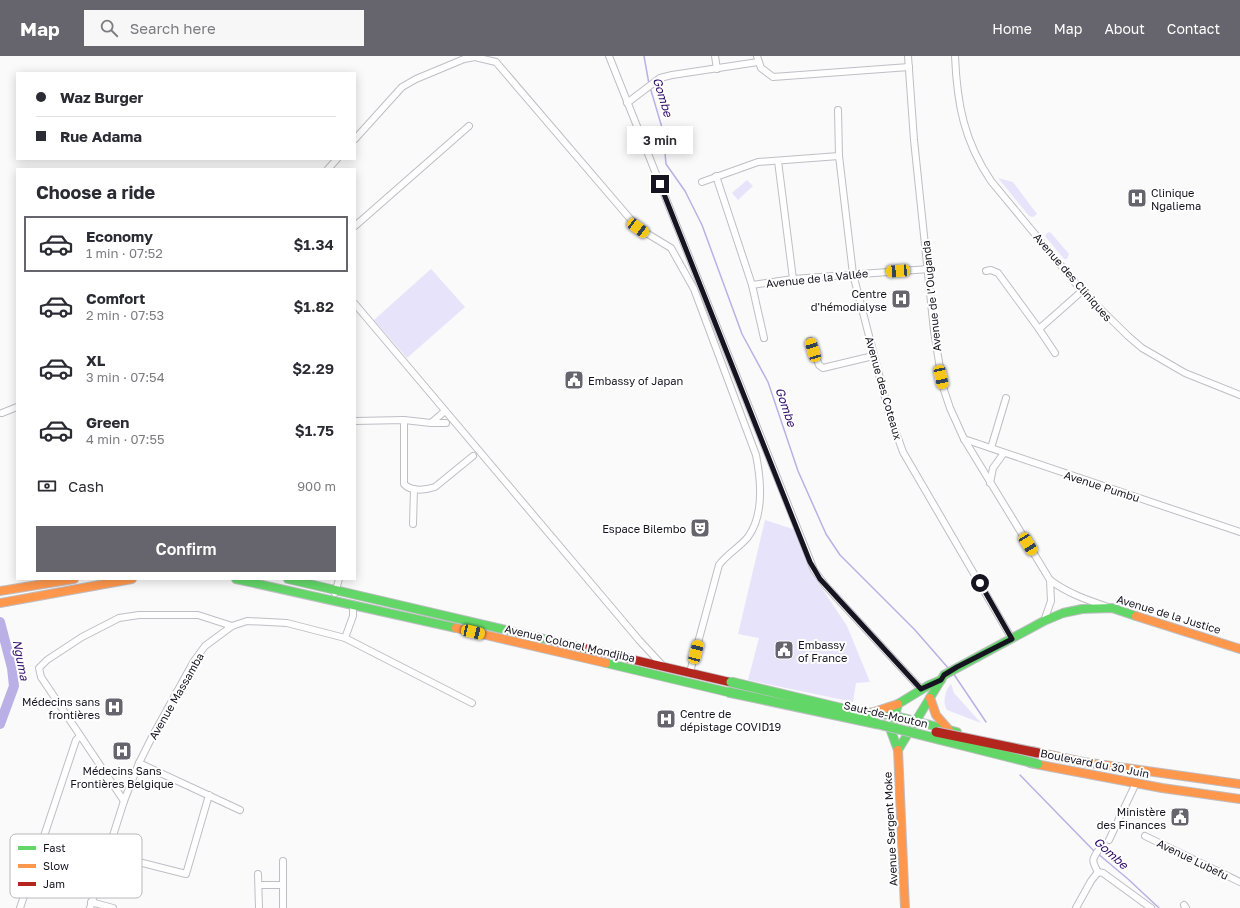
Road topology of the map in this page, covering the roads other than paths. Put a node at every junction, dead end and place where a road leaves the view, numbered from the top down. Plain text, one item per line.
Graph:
1 (609, 56) edge
2 (715, 56) edge
3 (908, 56) edge
4 (955, 56) edge
5 (758, 59) edge
6 (909, 67) junction
7 (717, 69) junction
8 (627, 103) junction
9 (838, 110) dead end
10 (469, 126) dead end
11 (356, 138) edge
12 (839, 156) junction
13 (336, 160) edge
14 (778, 161) junction
15 (329, 168) edge
16 (716, 176) junction
17 (702, 182) dead end
18 (356, 225) edge
19 (929, 269) junction
20 (986, 271) dead end
21 (853, 274) junction
22 (793, 279) junction
23 (752, 285) junction
24 (1082, 291) junction
25 (356, 305) edge
26 (1039, 329) junction
27 (764, 338) dead end
28 (810, 341) dead end
29 (1056, 353) dead end
30 (873, 356) junction
31 (1240, 395) edge
32 (1006, 398) dead end
33 (16, 407) edge
34 (445, 411) junction
35 (2, 413) dead end
36 (404, 420) junction
37 (356, 421) edge
38 (446, 422) dead end
39 (431, 423) junction
40 (964, 439) junction
41 (991, 448) junction
42 (1004, 453) junction
43 (473, 456) dead end
44 (990, 484) junction
45 (414, 489) junction
46 (413, 524) dead end
47 (1240, 532) edge
48 (67, 580) edge
49 (126, 580) edge
50 (242, 580) edge
51 (291, 580) edge
52 (339, 580) edge
53 (1050, 580) junction
54 (0, 591) edge
55 (334, 595) junction
56 (0, 603) edge
57 (353, 604) junction
58 (1112, 608) junction
59 (416, 609) junction
60 (414, 619) junction
61 (1044, 621) junction
62 (232, 626) junction
63 (345, 638) junction
64 (1012, 639) junction
65 (1240, 650) edge
66 (663, 666) junction
67 (690, 672) junction
68 (661, 676) junction
69 (943, 678) junction
70 (731, 682) junction
71 (921, 689) junction
72 (728, 692) junction
73 (930, 698) junction
74 (472, 704) dead end
75 (898, 704) junction
76 (869, 713) junction
77 (880, 714) junction
78 (896, 716) junction
79 (915, 721) junction
80 (928, 725) junction
81 (877, 728) junction
82 (891, 731) junction
83 (950, 731) junction
84 (80, 736) junction
85 (908, 736) junction
86 (925, 740) junction
87 (898, 750) junction
88 (1038, 753) junction
89 (139, 763) junction
90 (1038, 764) junction
91 (1136, 783) junction
92 (1240, 784) edge
93 (209, 795) junction
94 (1240, 799) edge
95 (124, 802) junction
96 (240, 810) dead end
97 (45, 834) edge
98 (114, 834) edge
99 (1145, 836) dead end
100 (1109, 840) dead end
101 (1100, 848) dead end
102 (283, 861) dead end
103 (142, 863) edge
104 (1098, 872) junction
105 (258, 874) dead end
106 (1240, 882) edge
107 (259, 885) junction
108 (283, 885) junction
109 (23, 898) edge
110 (90, 905) edge
111 (20, 908) edge
112 (113, 908) edge
113 (259, 908) edge
114 (283, 908) edge
115 (905, 908) edge
116 (1076, 908) edge
117 (1151, 908) edge

1 - 8 street
2 - 7 street
3 - 6 street, Avenue de l’Ouganda
4 - 24 street, Avenue des Cliniques
5 - 6 street
5 - 7 street
6 - 19 street, Avenue de l’Ouganda
7 - 8 street
8 - 71 street
9 - 12 street, Avenue des Coteaux
10 - 18 street
11 - 67 street
12 - 14 street
12 - 21 street, Avenue des Coteaux
13 - 15 street
14 - 16 street
14 - 22 street
16 - 17 street
16 - 23 street
19 - 21 street, Avenue de la Vallée
19 - 40 street, Avenue de l’Ouganda
20 - 26 street
21 - 22 street, Avenue de la Vallée
21 - 30 street, Avenue des Coteaux
22 - 23 street, Avenue de la Vallée
23 - 27 street
24 - 26 street
24 - 31 street, Avenue des Cliniques
25 - 34 street
26 - 29 street
28 - 30 street
30 - 64 street, Avenue des Coteaux
32 - 41 street
33 - 35 street
34 - 39 street
34 - 66 street
36 - 37 street
36 - 39 street
36 - 45 street
38 - 39 street
40 - 41 street, Avenue Pumbu
40 - 44 street, Avenue de l’Ouganda
41 - 42 street, Avenue Pumbu
42 - 44 street
42 - 47 street, Avenue Pumbu
43 - 45 street
44 - 53 street, Avenue de l’Ouganda
45 - 46 street
48 - 54 main road
49 - 56 main road
50 - 55 main road, Avenue Colonel Mondjiba
51 - 55 main road, Avenue Colonel Mondjiba
52 - 55 street
53 - 58 street, Avenue de l’Ouganda
53 - 61 street, Avenue de l’Ouganda
55 - 57 main road, Avenue Colonel Mondjiba
55 - 59 main road, Avenue Colonel Mondjiba
57 - 60 main road, Avenue Colonel Mondjiba
57 - 63 street
58 - 61 main road, Avenue de la Justice
58 - 65 main road, Avenue de la Justice
59 - 60 main road
59 - 66 main road, Avenue Colonel Mondjiba
60 - 68 main road, Avenue Colonel Mondjiba
61 - 64 main road, Avenue de la Justice
62 - 63 street, Avenue Massamba
62 - 84 street
62 - 89 street, Avenue Massamba
63 - 74 street, Avenue Massamba
64 - 69 main road, Avenue de la Justice
66 - 67 main road, Avenue Colonel Mondjiba
66 - 68 main road
67 - 70 main road, Avenue Colonel Mondjiba
68 - 72 main road, Avenue Colonel Mondjiba
69 - 71 main road, Avenue de la Justice
69 - 73 main road
70 - 76 main road, Avenue Colonel Mondjiba
70 - 88 main road, Saut-de-Mouton, bridge
71 - 75 main road, Avenue de la Justice
72 - 81 main road, Avenue Colonel Mondjiba
72 - 90 main road, Saut-de-Mouton, bridge
73 - 79 main road
73 - 83 main road
75 - 76 main road, Avenue de la Justice
75 - 78 main road
76 - 77 main road, Avenue Colonel Mondjiba
77 - 78 main road, Avenue Colonel Mondjiba
77 - 81 main road
78 - 79 main road, Avenue Colonel Mondjiba
78 - 82 main road
79 - 80 main road, Boulevard du 30 Juin
79 - 85 main road
80 - 83 main road, Boulevard du 30 Juin
80 - 86 main road
81 - 82 main road, Avenue Colonel Mondjiba
82 - 85 main road, Boulevard du 30 Juin
82 - 87 main road, Avenue Sergent Moke
83 - 88 main road, Boulevard du 30 Juin
84 - 95 street
84 - 97 street
85 - 86 main road, Boulevard du 30 Juin
85 - 87 main road
86 - 90 main road, Boulevard du 30 Juin
87 - 115 main road, Avenue Sergent Moke
88 - 92 main road, Boulevard du 30 Juin
89 - 93 street
89 - 95 street, Avenue Massamba
90 - 91 main road, Boulevard du 30 Juin
91 - 94 main road, Boulevard du 30 Juin
91 - 100 street
93 - 96 street
93 - 103 street
95 - 98 street, Avenue Massamba
99 - 106 street, Avenue Lubefu
101 - 104 street
102 - 108 street
104 - 116 street
104 - 117 street
105 - 107 street
107 - 108 street
107 - 113 street
108 - 114 street
109 - 111 street
110 - 112 street

